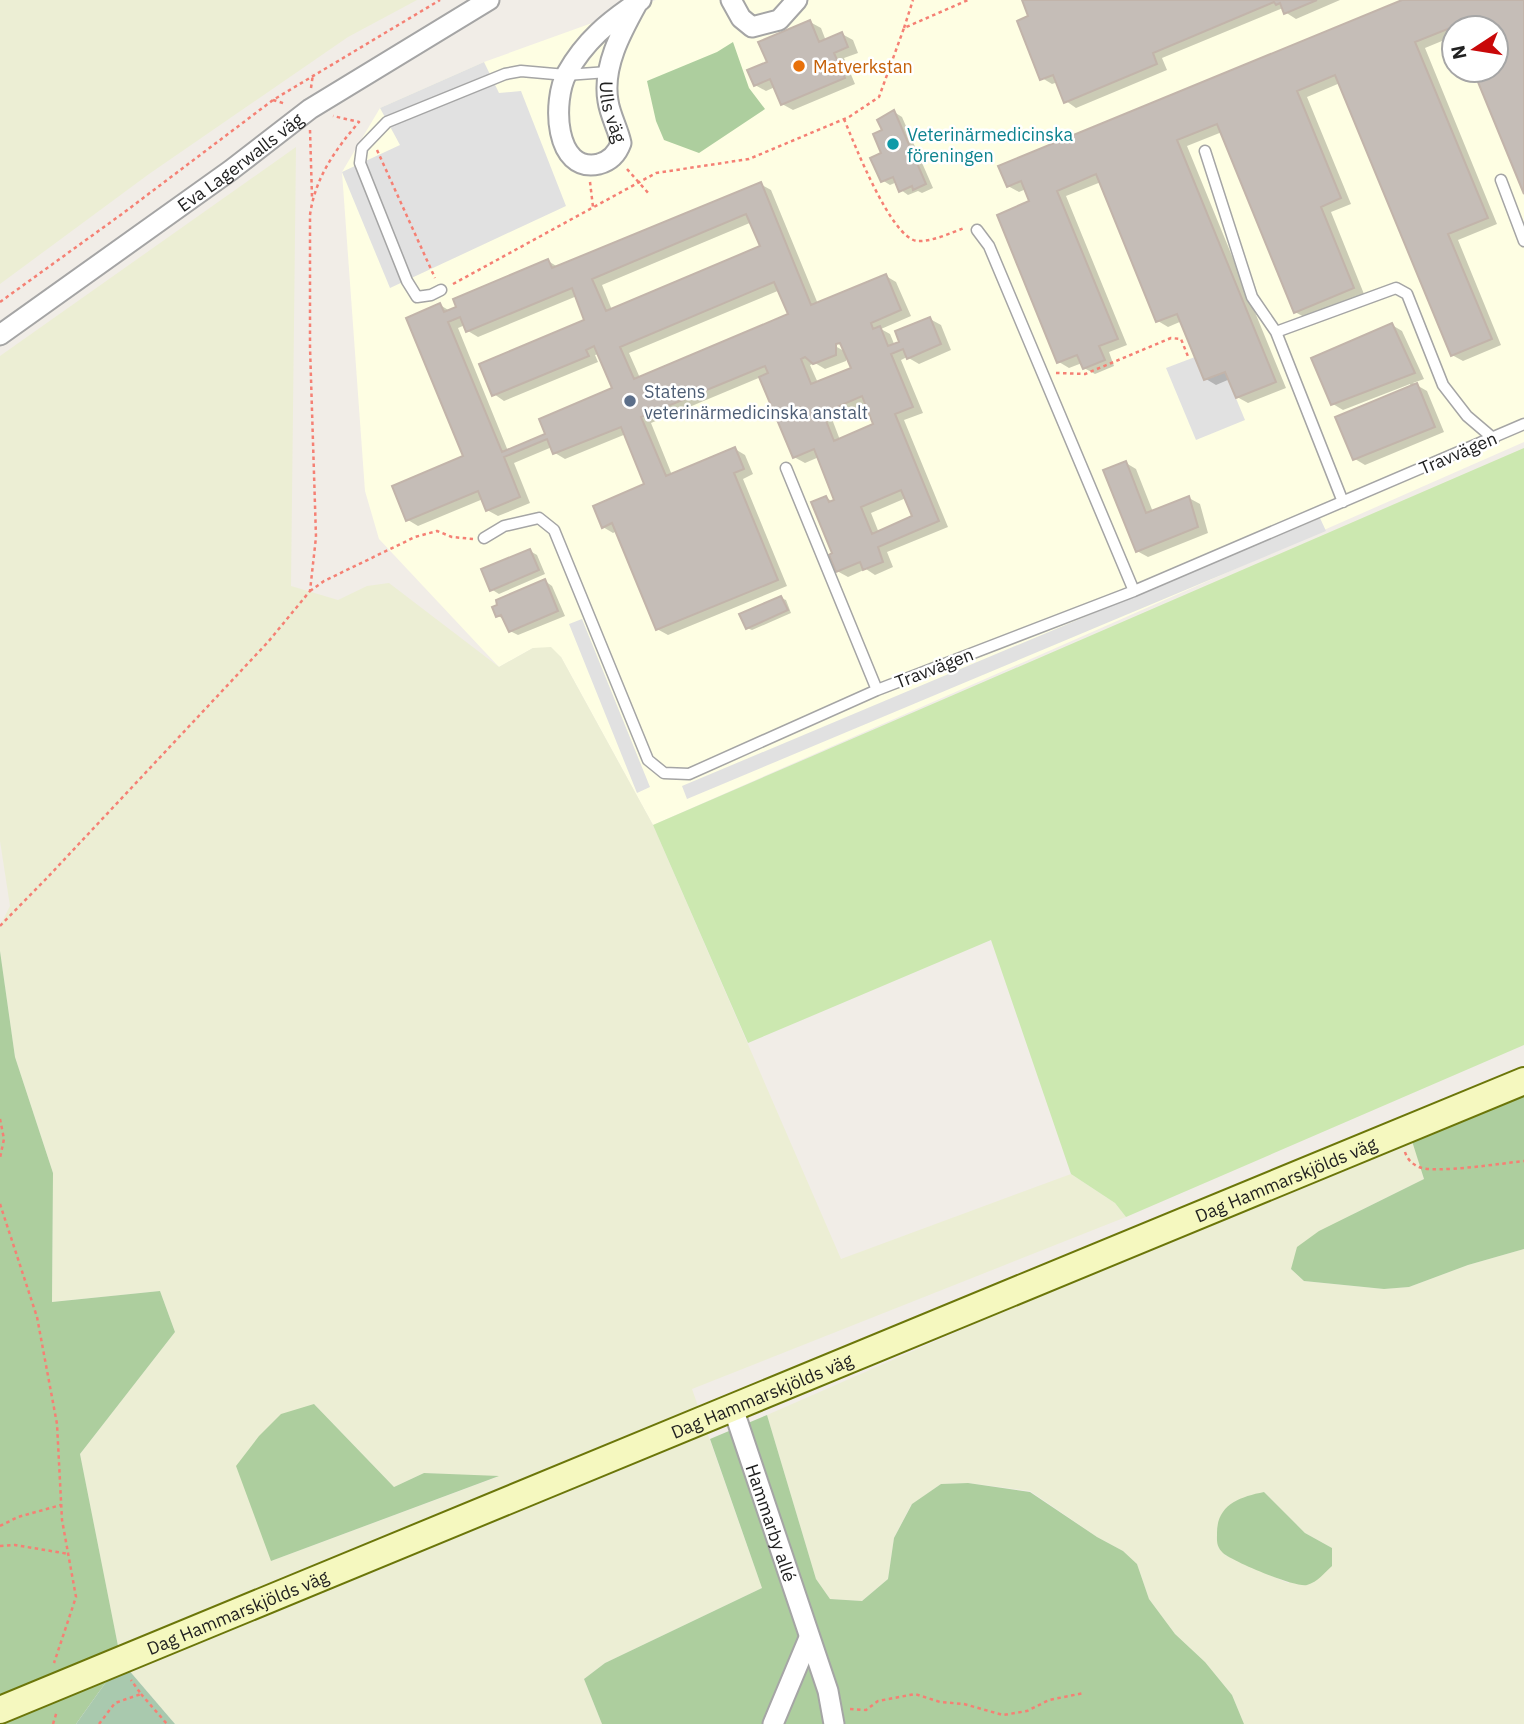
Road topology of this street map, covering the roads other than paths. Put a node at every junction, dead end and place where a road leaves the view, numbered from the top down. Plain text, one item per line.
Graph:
1 (489, 0) edge
2 (730, 0) edge
3 (797, 0) edge
4 (640, 1) edge
5 (608, 72) junction
6 (565, 75) junction
7 (1205, 151) dead end
8 (1501, 180) dead end
9 (978, 230) road end
10 (1524, 241) edge
11 (441, 290) road end
12 (1276, 332) junction
13 (0, 335) edge
14 (1524, 424) edge
15 (1494, 439) junction
16 (786, 468) dead end
17 (1343, 502) junction
18 (484, 538) road end
19 (1134, 591) junction
20 (877, 690) junction
21 (1524, 1081) edge
22 (733, 1408) junction
23 (809, 1638) junction
24 (0, 1710) edge
25 (832, 1715) edge
26 (773, 1724) edge

1 - 13 street, Eva Lagerwalls väg
2 - 3 street
4 - 5 street, Ulls väg
4 - 6 street, Ulls väg
5 - 6 lane
5 - 6 street, Ulls väg
6 - 11 lane
7 - 12 lane
8 - 10 lane
9 - 19 lane
12 - 15 lane
12 - 17 lane
14 - 15 lane, Travvägen
15 - 17 lane, Travvägen
16 - 20 lane
17 - 19 lane, Travvägen
18 - 20 lane, Travvägen
19 - 20 lane, Travvägen
21 - 22 main road, Dag Hammarskjölds väg
22 - 23 street, Hammarby allé
22 - 24 main road, Dag Hammarskjölds väg
23 - 25 street, Hammarby allé
23 - 26 street

